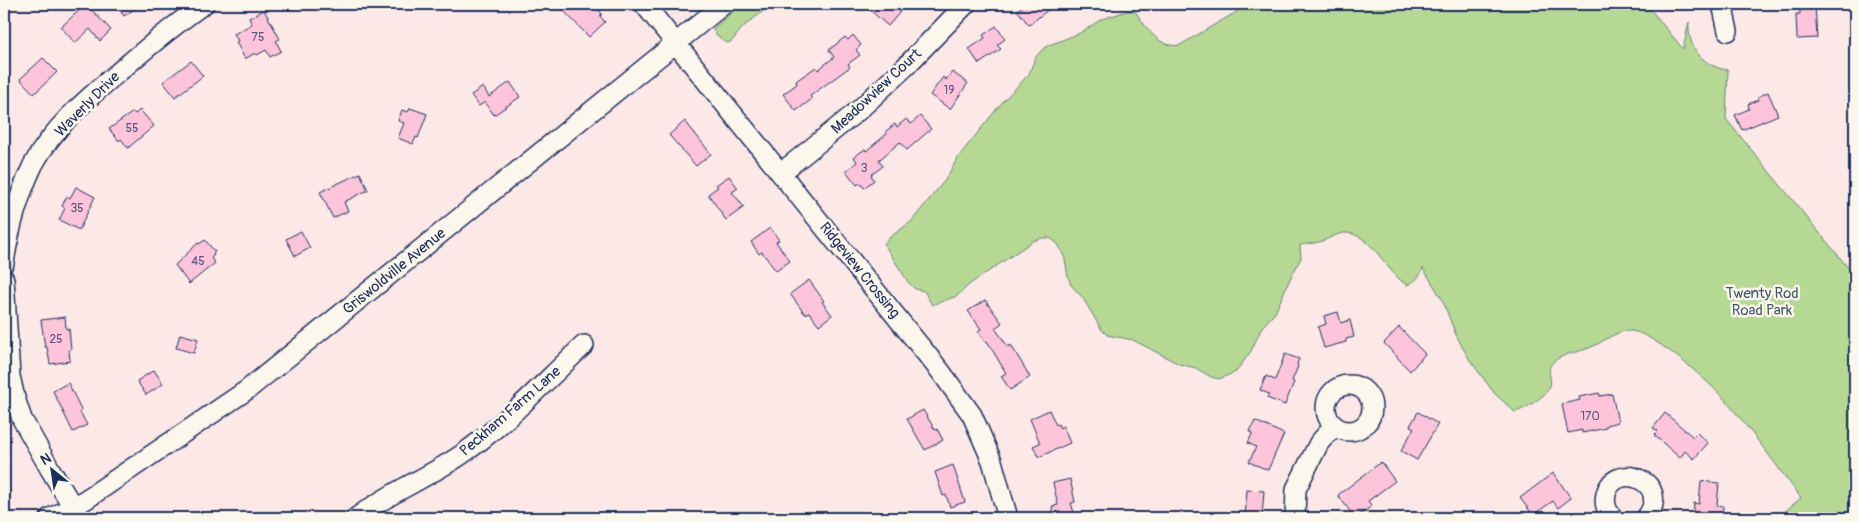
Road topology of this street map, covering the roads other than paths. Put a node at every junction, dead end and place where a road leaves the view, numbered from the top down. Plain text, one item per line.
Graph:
1 (204, 4) edge
2 (644, 4) edge
3 (724, 4) edge
4 (966, 4) edge
5 (1722, 4) edge
6 (1728, 31) dead end
7 (675, 43) junction
8 (782, 172) junction
9 (4, 263) edge
10 (4, 279) edge
11 (584, 345) dead end
12 (1334, 426) dead end
13 (76, 513) edge
14 (50, 518) edge
15 (356, 518) edge
16 (1008, 518) edge
17 (1295, 518) edge
18 (1611, 518) edge
19 (1646, 518) edge

1 - 9 street, Waverly Drive
2 - 7 street
3 - 7 street, Griswoldville Avenue
4 - 8 street, Meadowview Court
5 - 6 street
7 - 8 street, Ridgeview Crossing
7 - 13 street, Griswoldville Avenue
8 - 16 street, Ridgeview Crossing
10 - 13 street
11 - 15 street, Peckham Farm Lane
12 - 17 street
13 - 14 street, Griswoldville Avenue
18 - 19 street

